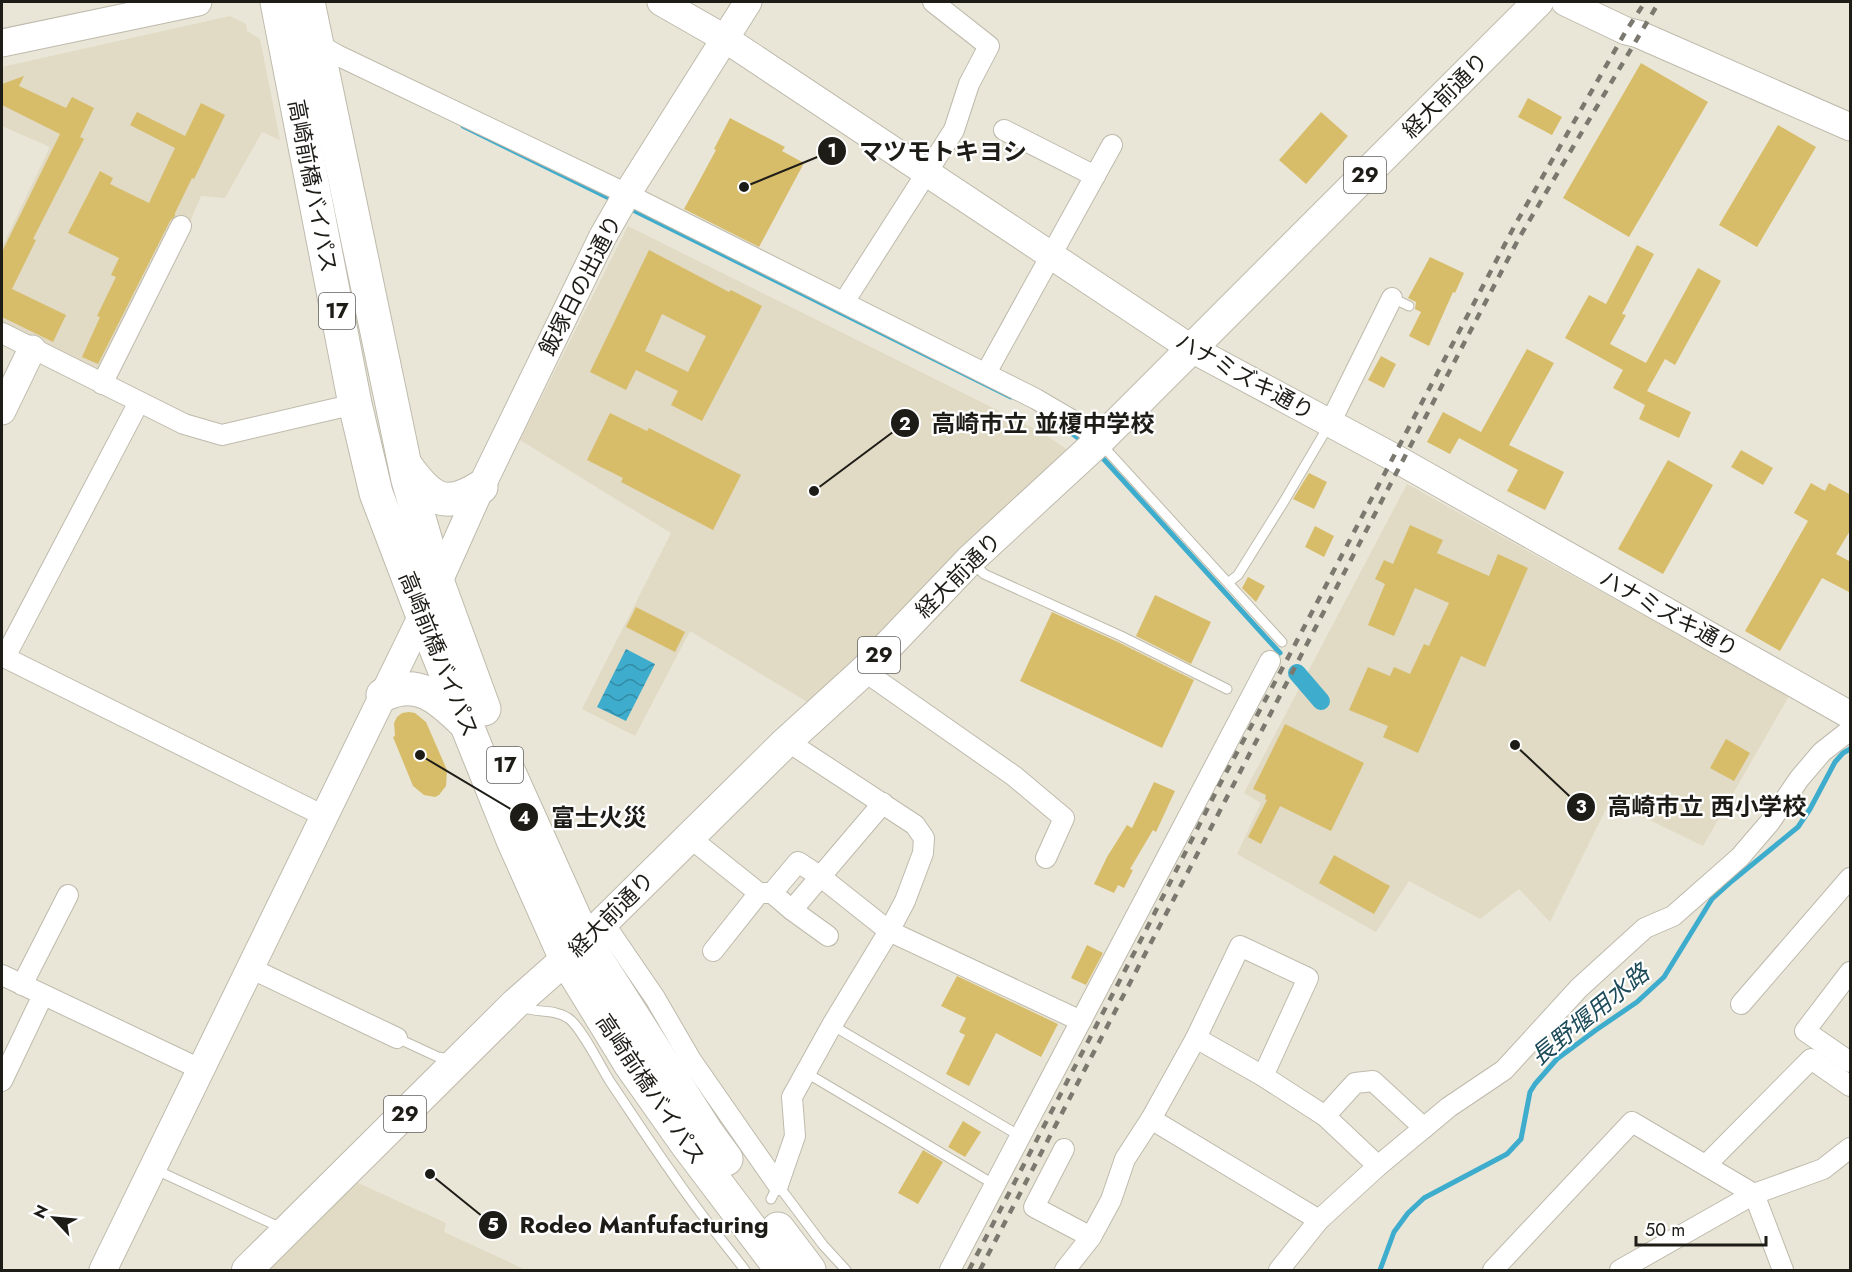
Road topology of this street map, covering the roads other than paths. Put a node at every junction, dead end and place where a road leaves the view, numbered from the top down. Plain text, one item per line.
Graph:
1 (198, 2) edge
2 (277, 2) edge
3 (308, 2) edge
4 (661, 2) edge
5 (748, 2) edge
6 (933, 2) edge
7 (1538, 2) edge
8 (1565, 2) edge
9 (724, 38) junction
10 (2, 43) edge
11 (316, 43) junction
12 (1851, 127) edge
13 (1004, 130) dead end
14 (1112, 145) dead end
15 (927, 172) junction
16 (1095, 176) junction
17 (627, 194) junction
18 (181, 226) dead end
19 (1051, 255) junction
20 (844, 302) junction
21 (1400, 302) dead end
22 (2, 333) edge
23 (32, 349) junction
24 (1192, 349) junction
25 (986, 373) junction
26 (102, 384) junction
27 (139, 402) junction
28 (355, 404) junction
29 (2, 411) edge
30 (1330, 423) junction
31 (1099, 441) junction
32 (405, 465) junction
33 (481, 487) junction
34 (970, 560) junction
35 (1229, 582) junction
36 (438, 583) junction
37 (422, 614) junction
38 (1282, 642) dead end
39 (3, 656) edge
40 (1270, 661) dead end
41 (864, 670) junction
42 (1227, 689) dead end
43 (383, 694) junction
44 (1851, 714) edge
45 (467, 725) junction
46 (1851, 730) edge
47 (787, 741) junction
48 (883, 803) junction
49 (324, 816) junction
50 (689, 837) junction
51 (1046, 858) dead end
52 (821, 877) junction
53 (1851, 878) edge
54 (765, 893) junction
55 (68, 895) dead end
56 (792, 910) junction
57 (890, 931) junction
58 (828, 936) dead end
59 (585, 941) junction
60 (713, 951) dead end
61 (250, 968) junction
62 (1851, 972) edge
63 (2, 975) edge
64 (22, 985) junction
65 (43, 995) junction
66 (515, 1004) junction
67 (1741, 1004) dead end
68 (1081, 1021) junction
69 (832, 1024) junction
70 (397, 1038) joint
71 (1196, 1038) junction
72 (458, 1060) junction
73 (1851, 1062) edge
74 (200, 1069) junction
75 (805, 1072) junction
76 (1263, 1076) junction
77 (2, 1082) edge
78 (1851, 1086) edge
79 (1325, 1116) junction
80 (1151, 1119) junction
81 (1424, 1128) junction
82 (1020, 1136) junction
83 (1851, 1148) edge
84 (1064, 1149) dead end
85 (1706, 1165) junction
86 (1378, 1166) junction
87 (152, 1168) junction
88 (995, 1185) junction
89 (775, 1192) junction
90 (1754, 1194) junction
91 (1319, 1220) junction
92 (284, 1233) junction
93 (1091, 1237) junction
94 (103, 1270) edge
95 (247, 1270) edge
96 (745, 1270) edge
97 (782, 1270) edge
98 (808, 1270) edge
99 (846, 1270) edge
100 (950, 1270) edge
101 (1065, 1270) edge
102 (1279, 1270) edge
103 (1493, 1270) edge
104 (1620, 1270) edge
105 (1783, 1270) edge

1 - 10 street
2 - 28 highway, 高崎前橋バイパス / 17
3 - 11 highway, 高崎前橋バイパス / 17
4 - 9 street, ハナミズキ通り
5 - 9 street, 飯塚日の出通り
6 - 15 street
7 - 24 main road, 経大前通り / 29
8 - 12 street
9 - 15 street, ハナミズキ通り
9 - 17 street, 飯塚日の出通り
11 - 17 street
11 - 32 highway, 高崎前橋バイパス / 17
13 - 16 street
14 - 16 street
15 - 19 street, ハナミズキ通り
15 - 20 street
16 - 19 street
17 - 20 street
17 - 33 street, 飯塚日の出通り
18 - 26 street
19 - 24 street, ハナミズキ通り
19 - 25 street
20 - 25 street
21 - 30 street
22 - 23 street
23 - 26 street
23 - 29 street
24 - 30 street, ハナミズキ通り
24 - 31 main road, 経大前通り / 29
25 - 31 street
26 - 27 street
27 - 28 street
27 - 39 street
28 - 37 highway, 高崎前橋バイパス / 17
30 - 35 lane
30 - 44 street, ハナミズキ通り
31 - 34 main road, 経大前通り / 29
31 - 35 lane
32 - 33 highway
32 - 36 highway, 高崎前橋バイパス / 17
33 - 36 street, 飯塚日の出通り
34 - 41 main road, 経大前通り / 29
34 - 42 lane
35 - 38 lane
36 - 37 street, 飯塚日の出通り
36 - 59 highway, 高崎前橋バイパス / 17
37 - 43 street, 飯塚日の出通り
37 - 45 highway, 高崎前橋バイパス / 17
39 - 49 street
40 - 68 street
41 - 47 main road, 経大前通り / 29
41 - 51 street
43 - 45 highway
43 - 49 street, 飯塚日の出通り
45 - 59 highway, 高崎前橋バイパス / 17
46 - 81 street
47 - 48 street
47 - 50 main road, 経大前通り / 29
48 - 52 street
48 - 57 street
49 - 61 street, 飯塚日の出通り
50 - 54 street
50 - 59 main road, 経大前通り / 29
52 - 54 street
52 - 56 street
52 - 57 street
53 - 67 street
54 - 56 street
54 - 60 street
55 - 64 street
56 - 58 street
57 - 68 street
57 - 69 street
59 - 66 main road, 経大前通り / 29
59 - 89 street
59 - 97 highway, 高崎前橋バイパス / 17
59 - 98 highway, 高崎前橋バイパス / 17
61 - 70 street
61 - 74 street, 飯塚日の出通り
62 - 73 street
63 - 64 street
64 - 65 street
65 - 74 street
65 - 77 street
66 - 72 main road, 経大前通り / 29
66 - 96 lane
68 - 82 street
69 - 75 street
69 - 82 lane
70 - 72 lane
71 - 76 street
71 - 76 street
71 - 80 street
72 - 92 main road, 経大前通り / 29
74 - 87 street, 飯塚日の出通り
75 - 88 lane
75 - 89 street
76 - 79 street
78 - 85 street
79 - 81 street
79 - 86 street
80 - 91 street
80 - 93 street
81 - 86 street
82 - 88 street
83 - 90 street
84 - 93 street
85 - 90 street
85 - 103 street
86 - 91 street
87 - 92 lane
87 - 94 street, 飯塚日の出通り
88 - 100 street
89 - 99 lane
90 - 104 street
90 - 105 street
91 - 102 street
92 - 95 main road, 経大前通り / 29
93 - 101 street

